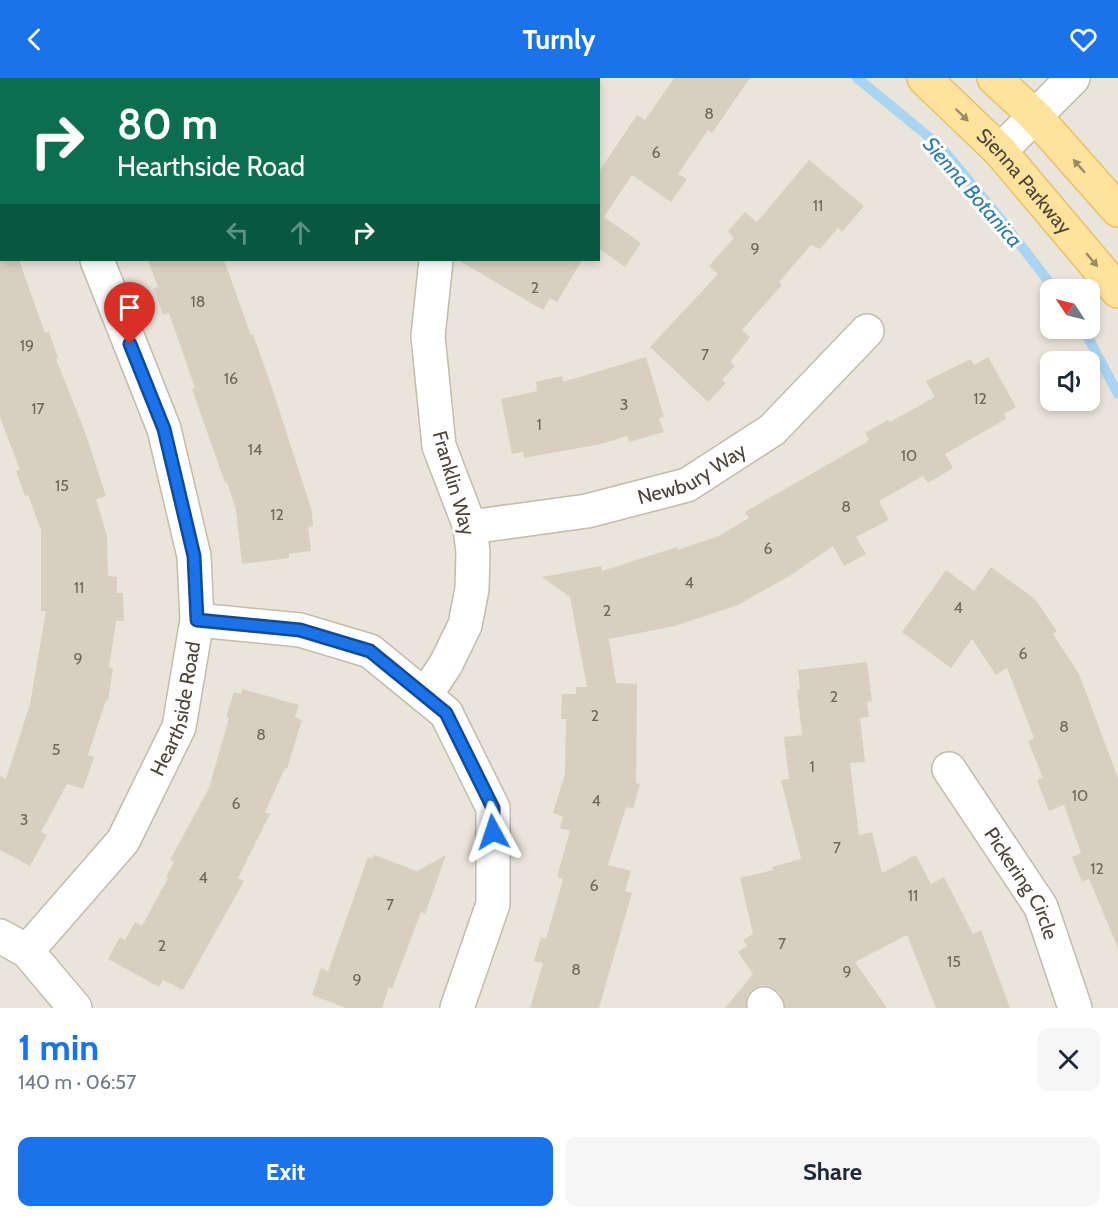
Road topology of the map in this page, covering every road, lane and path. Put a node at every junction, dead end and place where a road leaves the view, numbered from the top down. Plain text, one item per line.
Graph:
1 (924, 78) edge
2 (994, 78) edge
3 (1073, 78) edge
4 (1035, 116) junction
5 (1000, 151) junction
6 (1118, 210) edge
7 (97, 261) edge
8 (436, 261) edge
9 (1118, 291) edge
10 (867, 331) dead end
11 (470, 527) junction
12 (197, 620) junction
13 (424, 696) junction
14 (950, 769) dead end
15 (14, 944) edge
16 (75, 1008) edge
17 (457, 1008) edge
18 (1075, 1008) edge

1 -> 5 main road, Sienna Parkway
2 - 4 main road
3 - 4 street
4 - 5 street
6 -> 4 main road
5 -> 9 main road, Sienna Parkway
7 - 12 street, Hearthside Road
8 - 11 street, Franklin Way
10 - 11 street, Newbury Way
11 - 13 street, Franklin Way
12 - 13 street
12 - 15 street, Hearthside Road
13 - 17 street
14 - 18 street, Pickering Circle
15 - 16 street

